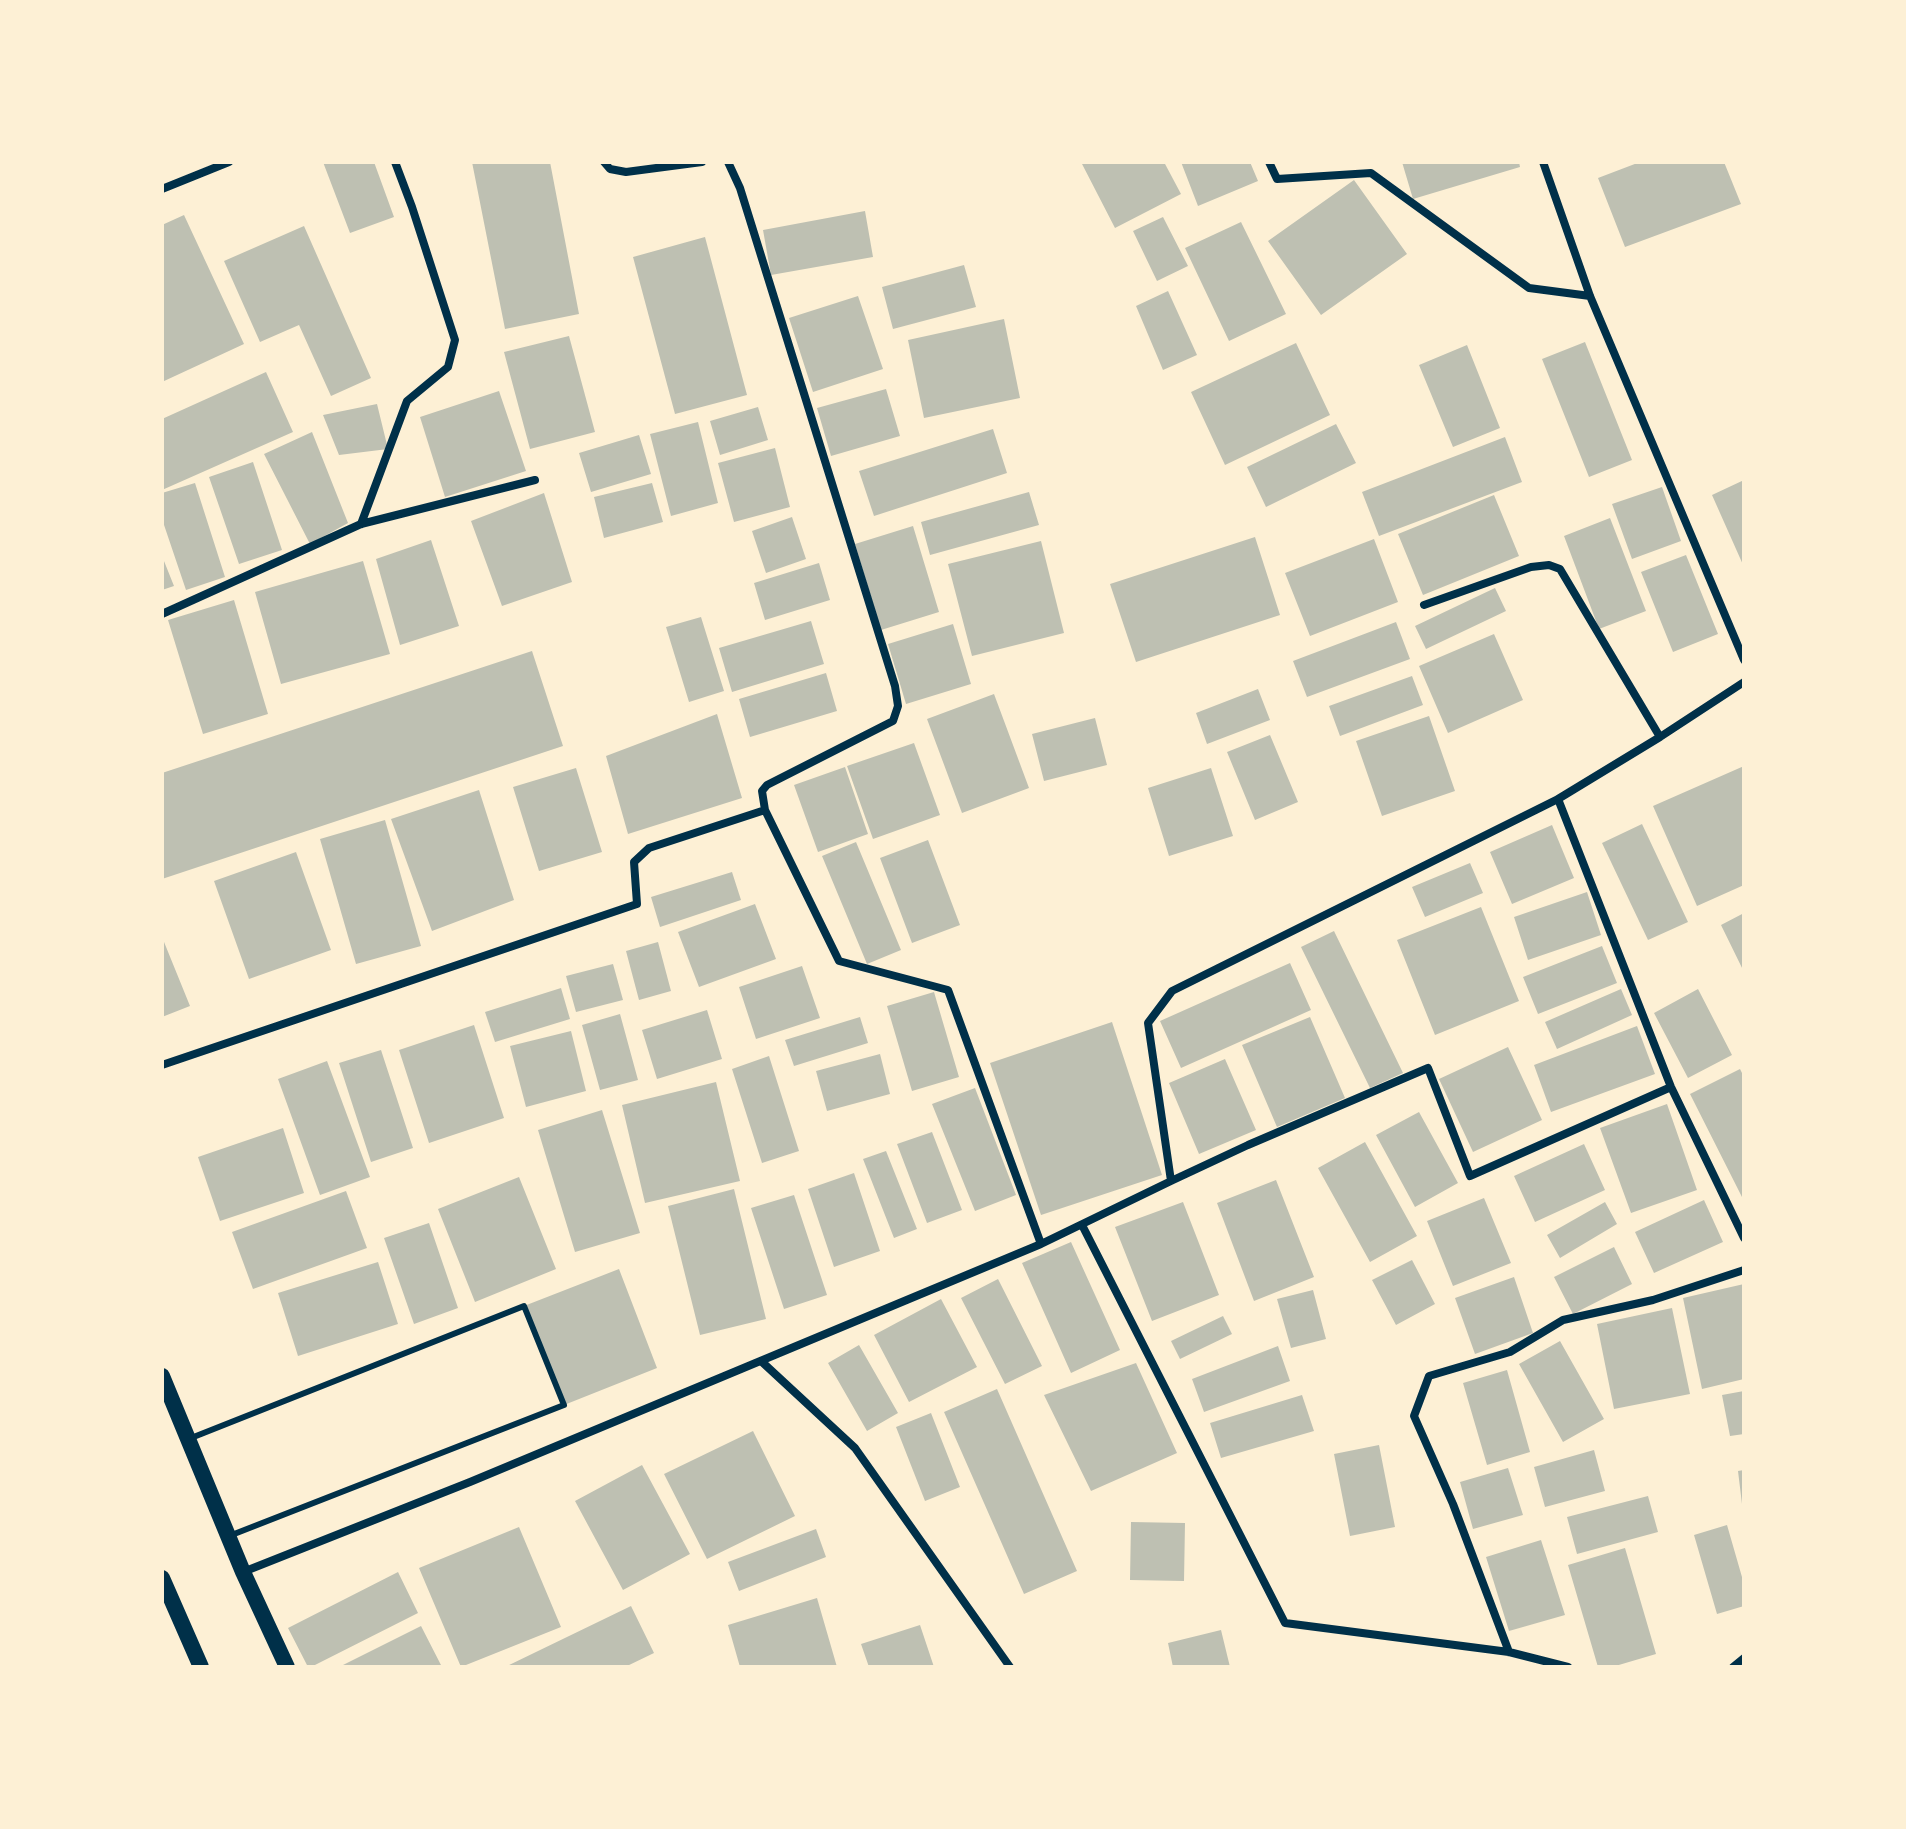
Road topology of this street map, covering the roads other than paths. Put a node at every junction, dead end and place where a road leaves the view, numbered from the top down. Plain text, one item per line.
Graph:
1 (395, 162) edge
2 (604, 162) edge
3 (702, 162) edge
4 (728, 162) edge
5 (1269, 162) edge
6 (1543, 162) edge
7 (223, 163) edge
8 (162, 189) edge
9 (1590, 296) junction
10 (535, 480) dead end
11 (361, 524) junction
12 (1424, 605) dead end
13 (162, 614) edge
14 (1744, 660) edge
15 (1744, 682) edge
16 (1660, 737) junction
17 (1558, 799) junction
18 (765, 810) junction
19 (162, 1065) edge
20 (1671, 1087) junction
21 (1171, 1181) junction
22 (1082, 1225) junction
23 (1744, 1238) edge
24 (1041, 1244) junction
25 (1744, 1270) edge
26 (761, 1361) junction
27 (162, 1376) edge
28 (188, 1439) junction
29 (229, 1536) junction
30 (243, 1572) junction
31 (162, 1578) edge
32 (168, 1610) edge
33 (1509, 1652) junction
34 (1744, 1658) edge
35 (1530, 1662) edge
36 (201, 1667) edge
37 (287, 1667) edge
38 (1010, 1667) edge
39 (1568, 1667) edge
40 (1733, 1667) edge

1 - 11 street
2 - 3 street
4 - 18 street
5 - 9 street
6 - 9 street
7 - 8 street
9 - 14 street
10 - 11 street
11 - 13 street
12 - 16 street
15 - 16 street
16 - 17 street
17 - 20 street
17 - 21 street
18 - 19 street
18 - 24 street
20 - 21 street
20 - 23 street
21 - 22 street
22 - 24 street
22 - 33 street
24 - 26 street
25 - 33 street
26 - 30 street
26 - 38 street
27 - 28 main road
28 - 29 main road
28 - 29 lane
29 - 30 main road
30 - 37 main road
31 - 32 main road
32 - 36 main road
33 - 35 street
34 - 40 street
35 - 39 street

